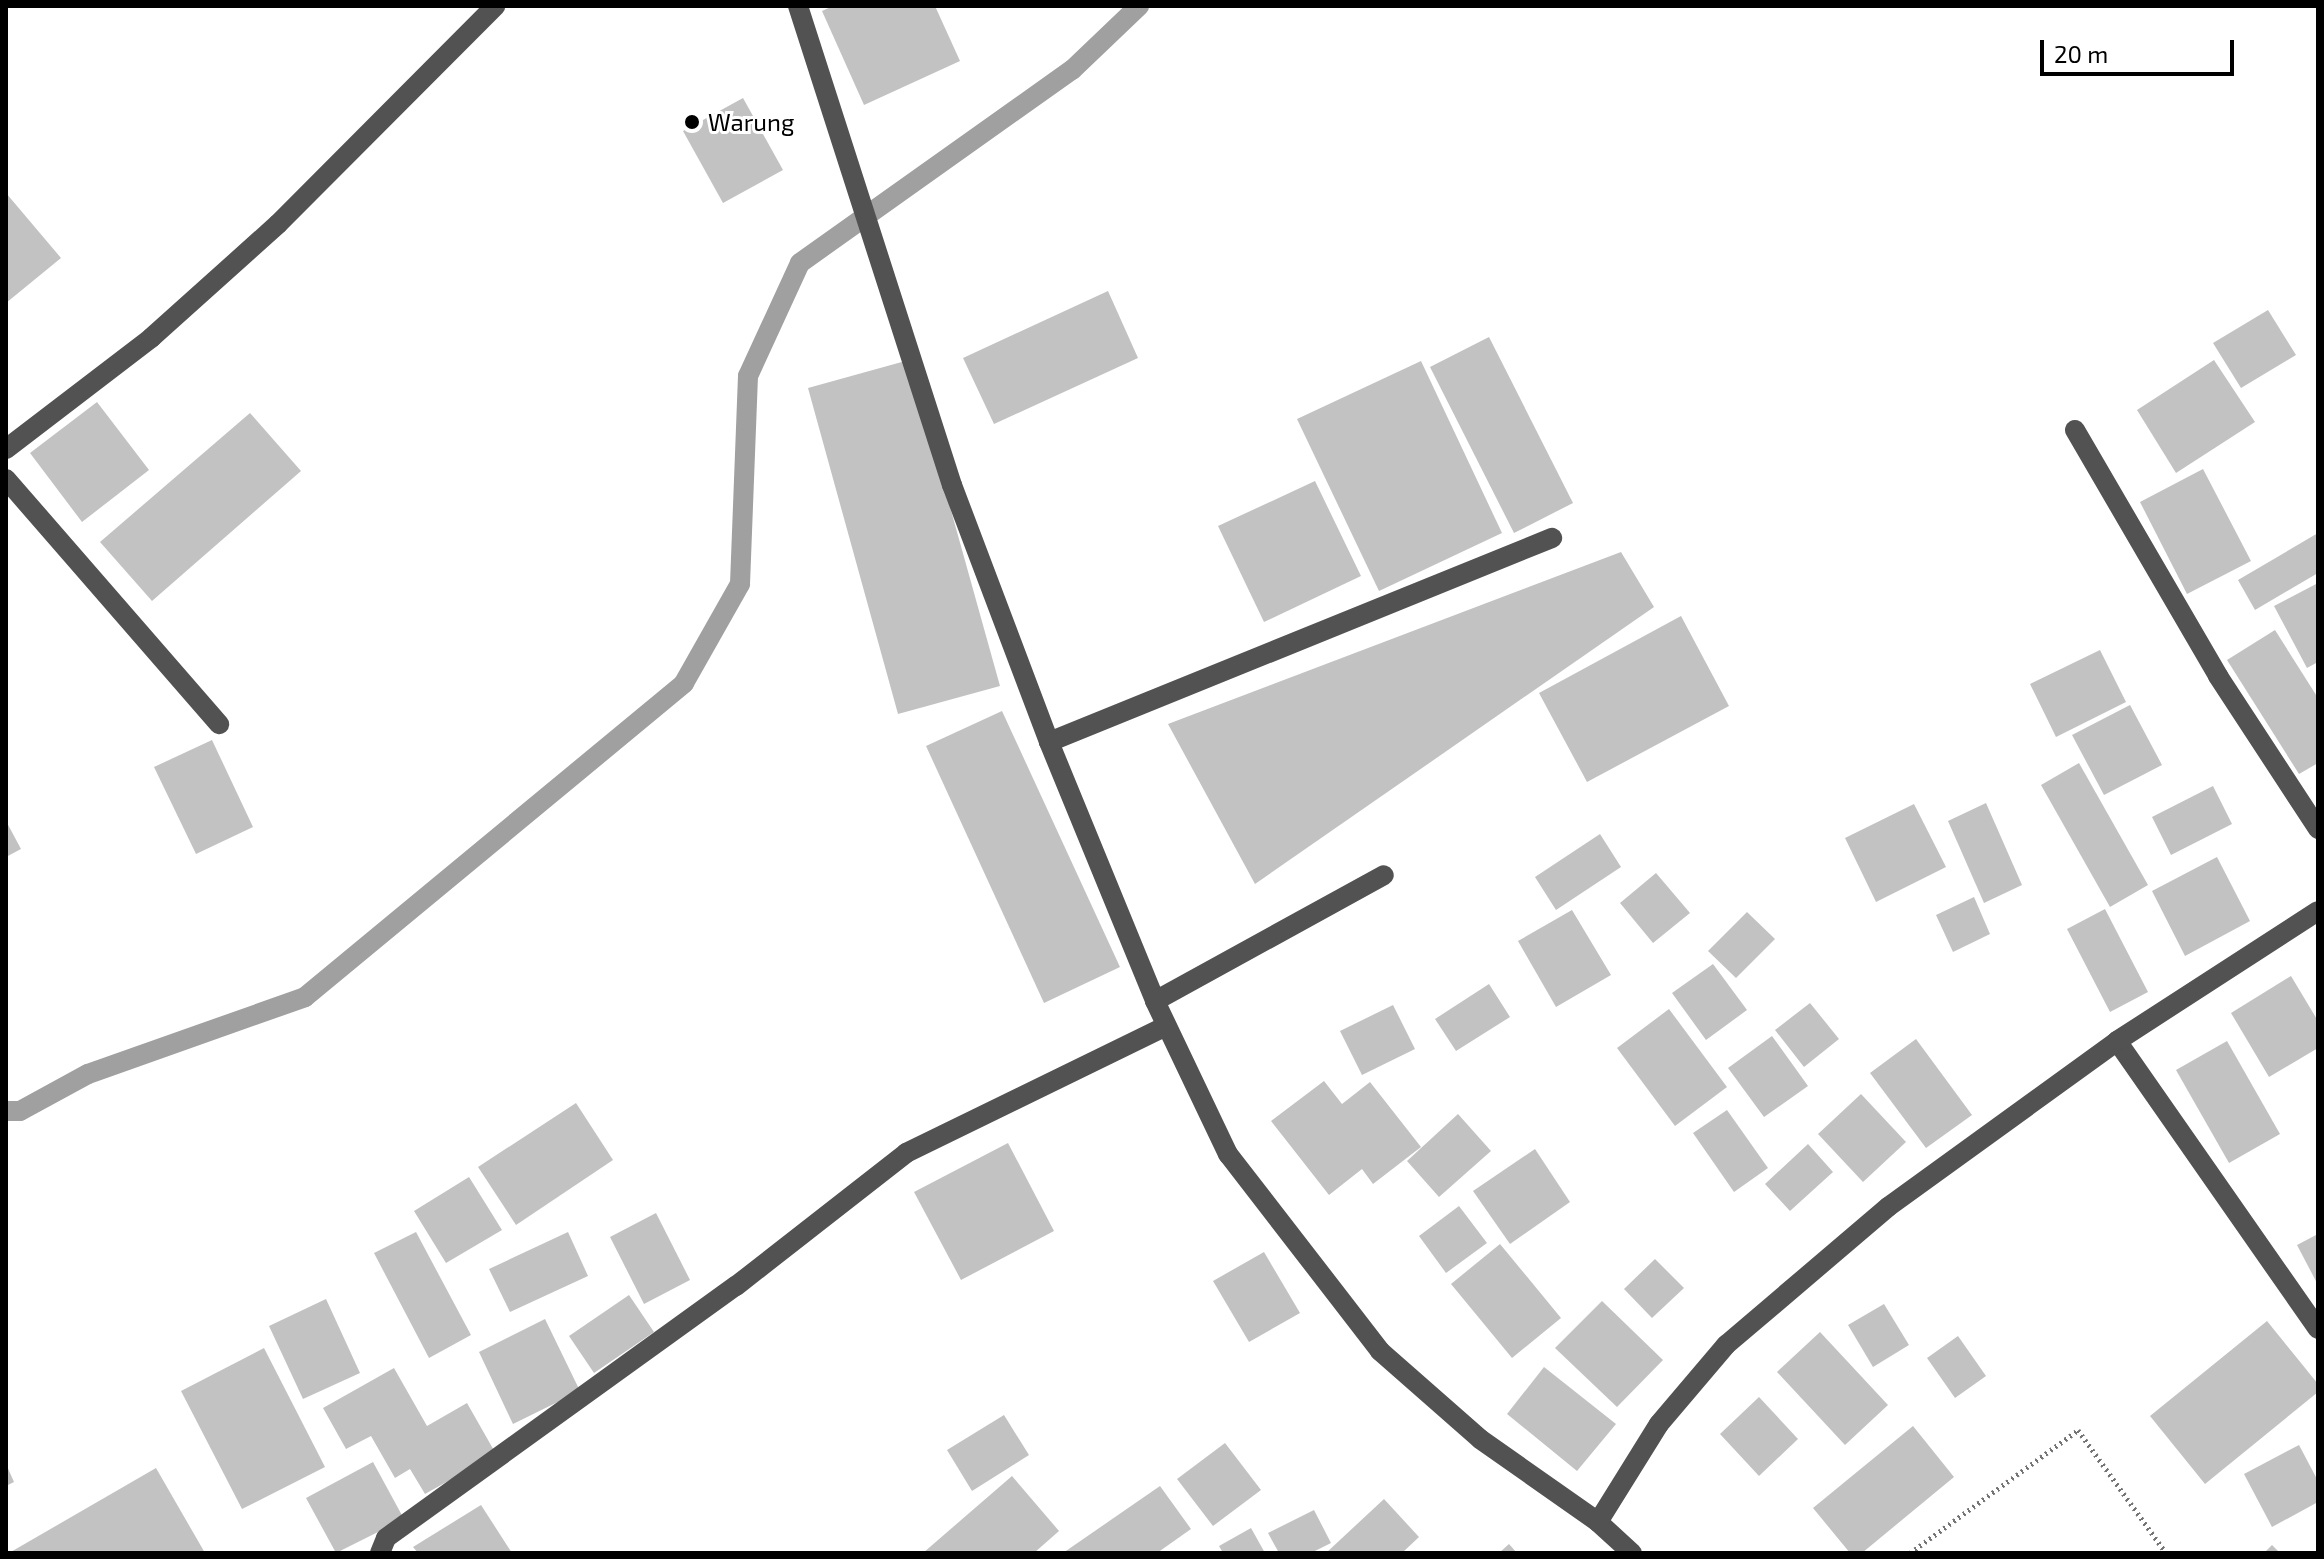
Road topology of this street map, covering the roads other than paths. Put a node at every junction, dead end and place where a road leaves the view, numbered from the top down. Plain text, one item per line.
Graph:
1 (495, 6) edge
2 (798, 6) edge
3 (2075, 430) dead end
4 (6, 449) edge
5 (6, 479) edge
6 (1552, 538) dead end
7 (219, 724) dead end
8 (1049, 742) junction
9 (2318, 829) edge
10 (1384, 875) dead end
11 (2318, 911) edge
12 (1155, 1001) junction
13 (1166, 1026) junction
14 (2117, 1041) junction
15 (2318, 1329) edge
16 (1598, 1522) junction
17 (380, 1553) edge
18 (1632, 1553) edge

1 - 4 street
2 - 8 street
3 - 9 street
5 - 7 street
6 - 8 street
8 - 12 street
10 - 12 street
11 - 14 street
12 - 13 street
13 - 16 street
13 - 17 street
14 - 15 street
14 - 16 street
16 - 18 street

